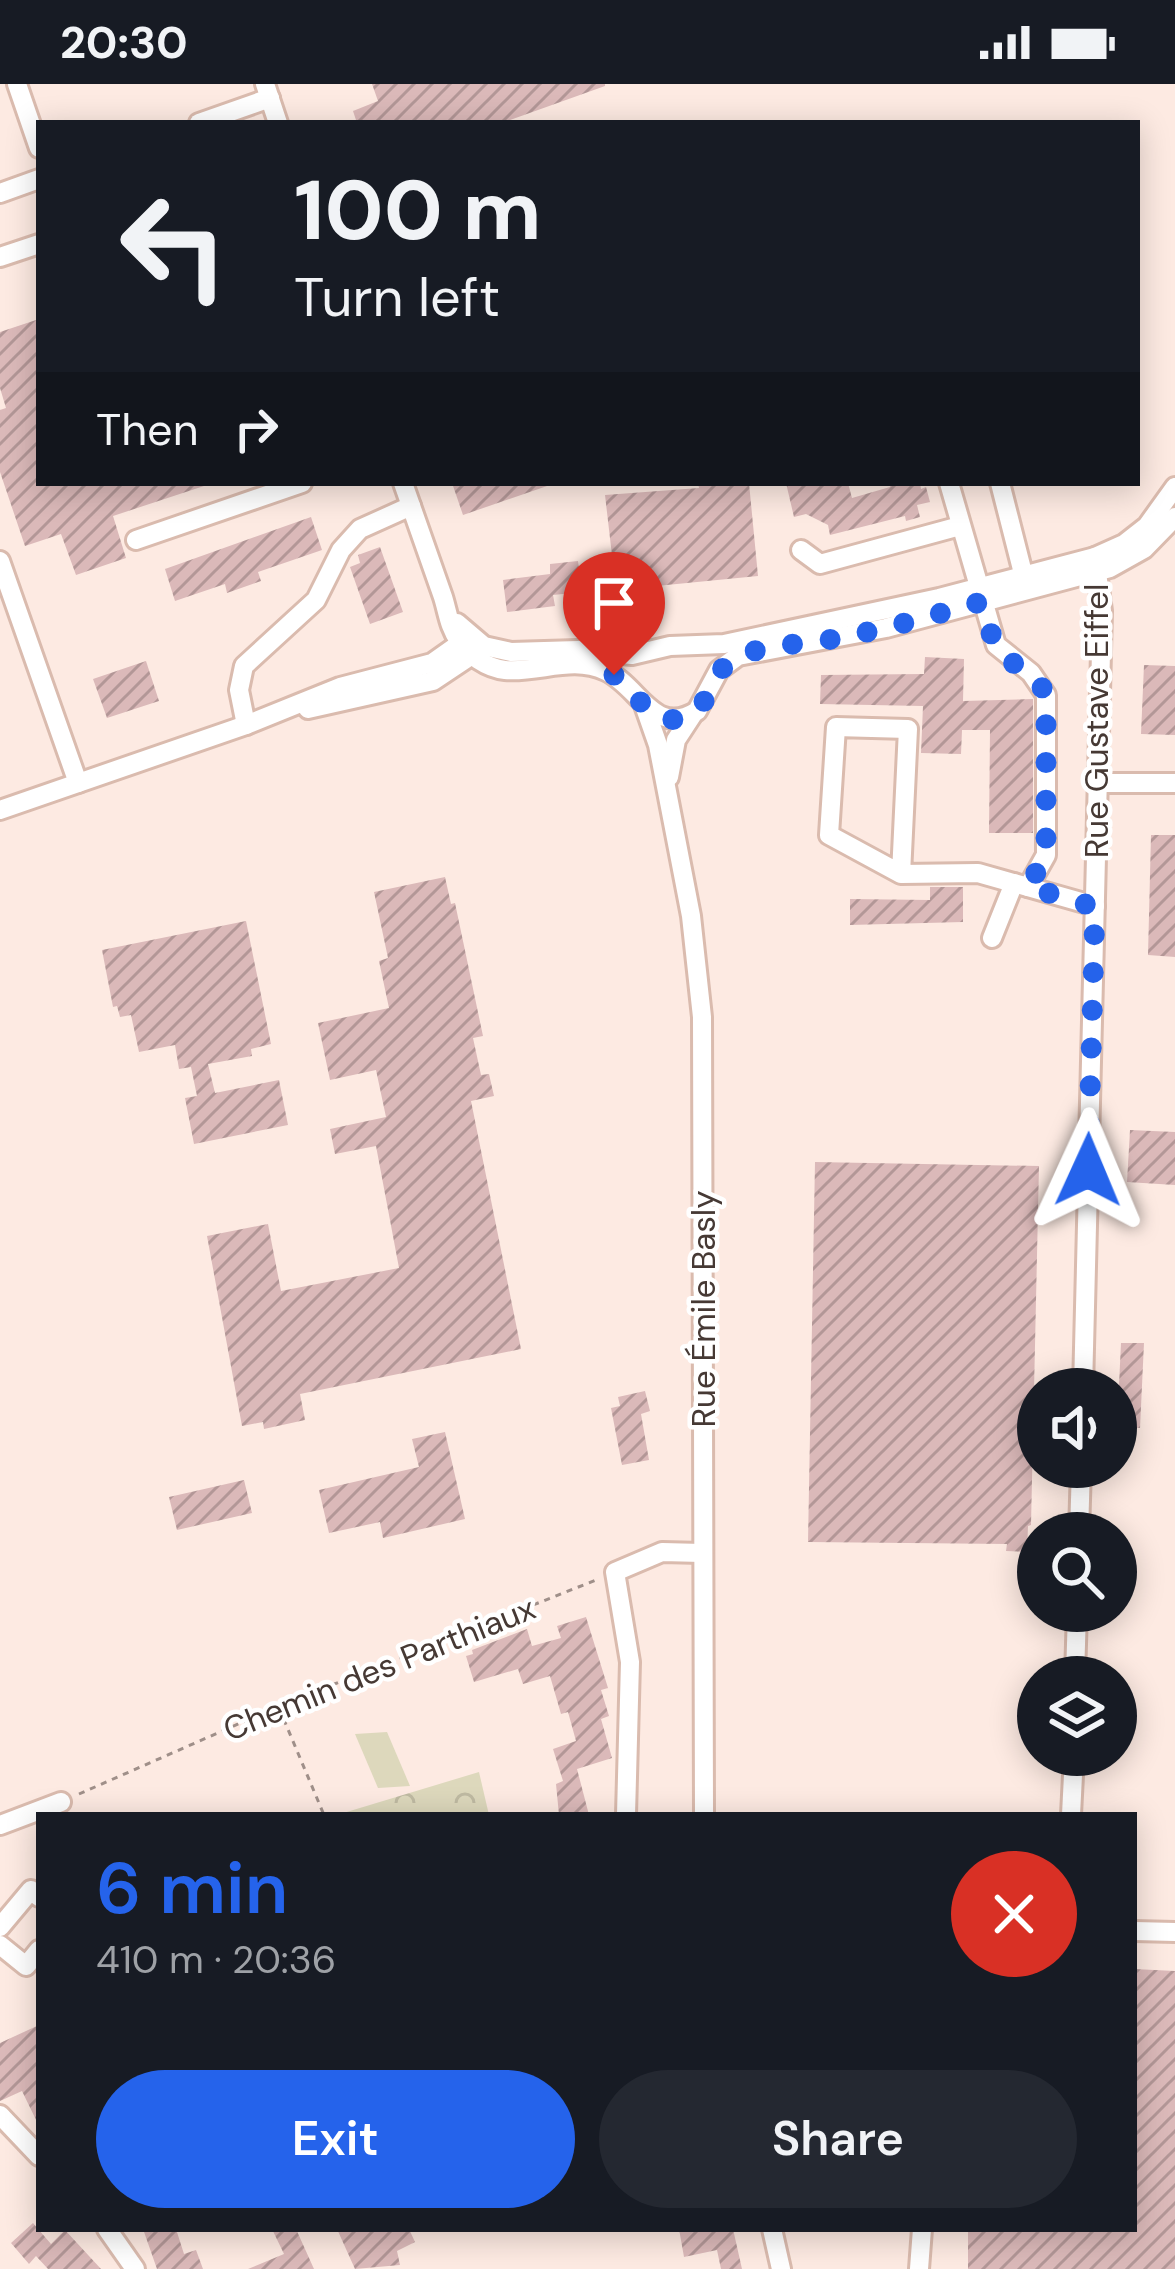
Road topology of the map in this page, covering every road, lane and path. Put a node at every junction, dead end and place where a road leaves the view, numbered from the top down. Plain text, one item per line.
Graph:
1 (17, 84) edge
2 (267, 91) edge
3 (205, 120) edge
4 (277, 120) edge
5 (36, 139) edge
6 (36, 180) edge
7 (0, 193) edge
8 (36, 245) edge
9 (0, 257) edge
10 (293, 486) edge
11 (404, 486) edge
12 (950, 486) edge
13 (1001, 486) edge
14 (1175, 488) edge
15 (411, 506) junction
16 (1175, 517) edge
17 (960, 526) junction
18 (136, 540) dead end
19 (801, 550) dead end
20 (0, 561) edge
21 (1096, 564) junction
22 (1026, 583) junction
23 (979, 595) junction
24 (472, 645) junction
25 (686, 648) junction
26 (656, 651) junction
27 (710, 686) junction
28 (642, 702) junction
29 (693, 714) junction
30 (245, 725) junction
31 (1175, 782) edge
32 (78, 783) junction
33 (1098, 783) junction
34 (668, 805) junction
35 (0, 810) edge
36 (901, 874) junction
37 (1021, 885) junction
38 (1095, 907) junction
39 (992, 938) dead end
40 (1084, 1368) edge
41 (702, 1552) junction
42 (615, 1572) junction
43 (278, 1706) junction
44 (1073, 1776) edge
45 (61, 1802) joint
46 (323, 1812) edge
47 (626, 1812) edge
48 (704, 1812) edge
49 (1071, 1812) edge
50 (0, 1825) edge
51 (36, 1894) edge
52 (0, 1927) edge
53 (1137, 1930) edge
54 (1175, 1932) edge
55 (0, 1945) edge
56 (36, 1954) edge
57 (0, 2115) edge
58 (36, 2153) edge
59 (109, 2232) edge
60 (773, 2232) edge
61 (922, 2232) edge
62 (135, 2269) edge
63 (781, 2269) edge
64 (919, 2269) edge

1 - 5 street
2 - 3 street
2 - 4 street
6 - 7 street
8 - 9 street
10 - 18 street
11 - 15 street
12 - 17 street
13 - 22 street
14 - 21 street
15 - 24 street
15 - 30 street
16 - 21 street
17 - 19 street
17 - 23 street
20 - 32 street
21 - 22 street
21 - 33 street, Rue Gustave Eiffel
22 - 23 street
23 - 25 street
23 - 27 street
23 - 37 street
24 - 26 street
24 - 28 street
24 - 30 street
25 - 26 street
25 - 27 street
26 - 28 street
27 - 29 street
28 - 29 street
28 - 34 street, Rue Émile Basly
29 - 34 street, Rue Émile Basly
30 - 32 street
31 - 33 street
32 - 35 street
33 - 38 street, Rue Gustave Eiffel
34 - 41 street, Rue Émile Basly
36 - 36 street
36 - 37 street
37 - 38 street
37 - 39 street
38 - 40 street, Rue Gustave Eiffel
41 - 42 street
41 - 48 street, Rue Émile Basly
42 - 43 path, Chemin des Parthiaux
42 - 47 street
43 - 45 path, Chemin des Parthiaux
43 - 46 path
44 - 49 street
45 - 50 street
51 - 52 street
53 - 54 street
55 - 56 street
57 - 58 street
59 - 62 street
60 - 63 street
61 - 64 street

